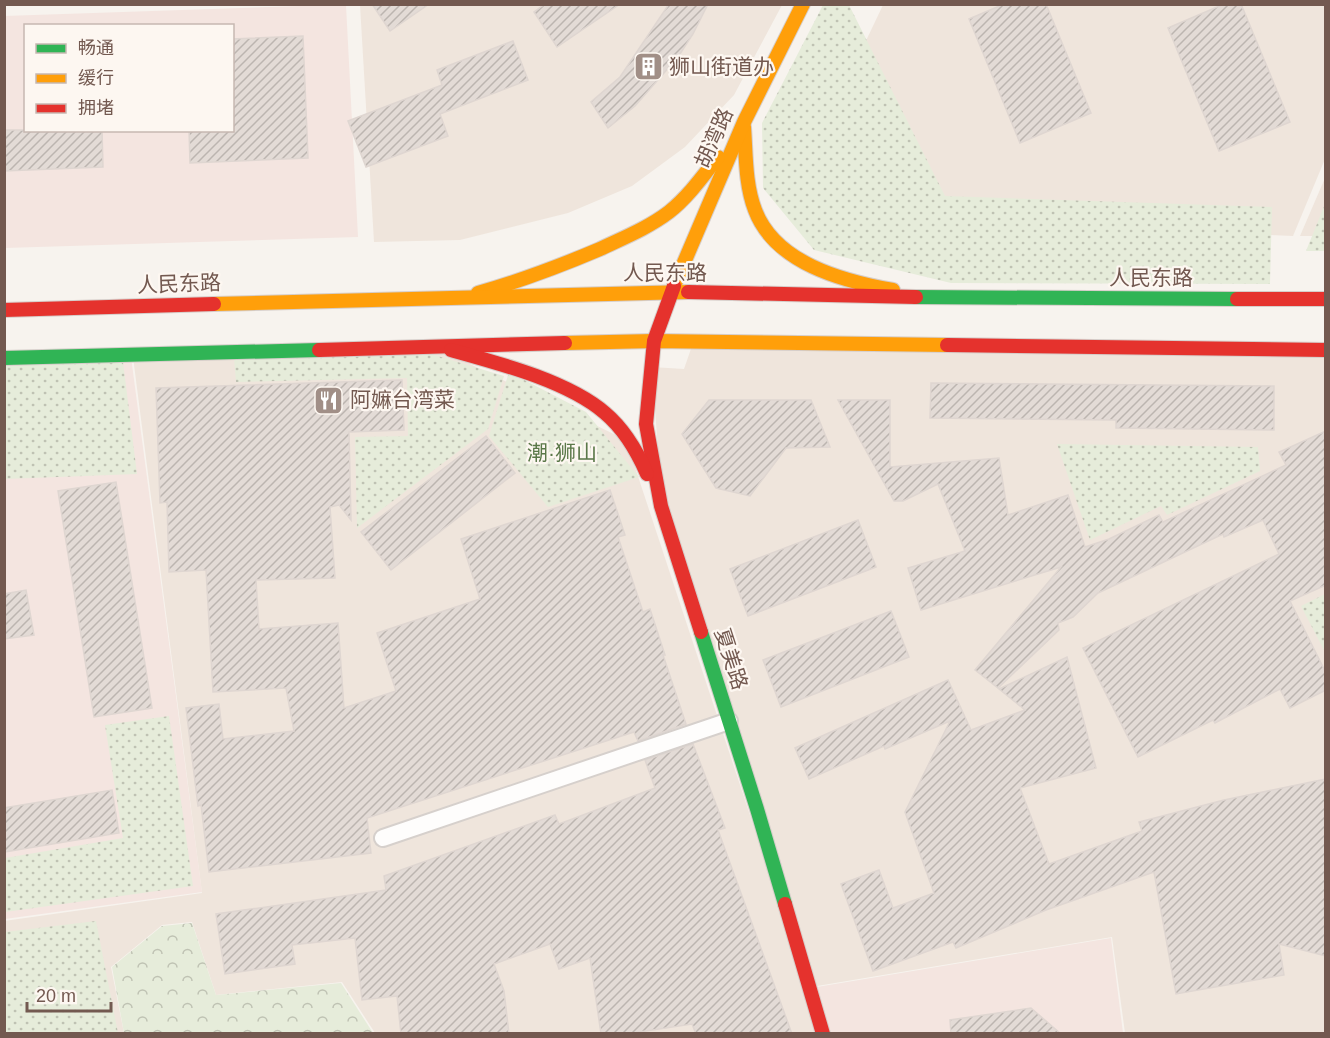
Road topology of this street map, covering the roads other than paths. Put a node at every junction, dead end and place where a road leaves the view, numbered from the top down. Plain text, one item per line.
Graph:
1 (803, 4) edge
2 (744, 122) junction
3 (671, 292) junction
4 (460, 298) junction
5 (947, 298) junction
6 (1326, 299) edge
7 (4, 310) edge
8 (654, 341) junction
9 (437, 347) junction
10 (1326, 350) edge
11 (4, 358) edge
12 (661, 506) junction
13 (729, 721) junction
14 (383, 838) dead end
15 (823, 1034) edge

1 - 2 main road, 胡湾路
2 - 3 main road, 胡湾路
2 - 4 main road
2 - 5 main road
3 - 4 main road, 人民东路
3 - 5 main road, 人民东路
3 - 8 main road, 夏美路
4 - 7 main road, 人民东路
5 - 6 main road, 人民东路
8 - 9 main road
8 - 10 main road
8 - 12 main road, 夏美路
9 - 11 main road
9 - 12 main road
12 - 13 main road, 夏美路
13 - 14 lane
13 - 15 main road, 夏美路

